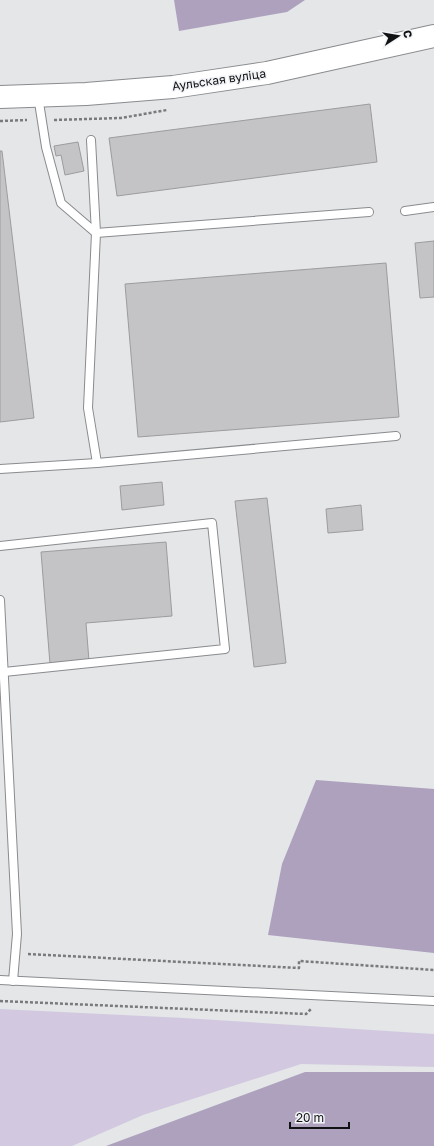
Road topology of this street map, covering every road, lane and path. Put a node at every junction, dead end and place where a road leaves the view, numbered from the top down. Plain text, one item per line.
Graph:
1 (434, 36) edge
2 (0, 96) edge
3 (38, 96) junction
4 (91, 140) dead end
5 (434, 207) edge
6 (404, 211) dead end
7 (369, 212) dead end
8 (96, 232) junction
9 (396, 436) dead end
10 (97, 463) junction
11 (0, 469) edge
12 (0, 546) edge
13 (0, 600) edge
14 (4, 672) junction
15 (15, 953) junction
16 (434, 970) edge
17 (0, 980) edge
18 (13, 981) junction
19 (324, 996) junction
20 (0, 1001) edge
21 (434, 1001) edge

1 - 3 street, Аульская вуліца
2 - 3 street, Аульская вуліца
3 - 8 lane
4 - 8 lane
5 - 6 lane
7 - 8 lane
8 - 10 lane
9 - 10 lane
10 - 11 lane
12 - 14 lane
13 - 14 lane
14 - 15 lane
15 - 16 path
15 - 18 lane
17 - 18 lane
18 - 19 lane
19 - 20 path
19 - 21 lane

